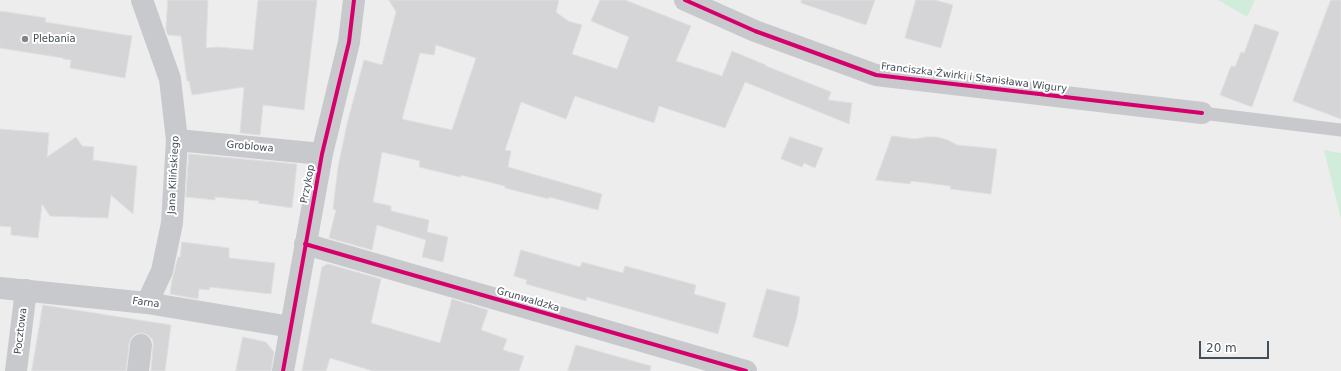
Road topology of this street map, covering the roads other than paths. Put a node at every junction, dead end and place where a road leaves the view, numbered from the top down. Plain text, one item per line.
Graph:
1 (142, 0) edge
2 (354, 0) edge
3 (692, 1) edge
4 (1202, 113) joint
5 (1341, 130) edge
6 (177, 140) junction
7 (322, 154) junction
8 (306, 244) junction
9 (0, 288) edge
10 (26, 290) junction
11 (147, 303) junction
12 (291, 327) junction
13 (141, 345) dead end
14 (16, 371) edge
15 (138, 371) edge
16 (283, 371) edge
17 (746, 371) edge

1 - 6 street, Jana Kilińskiego
2 - 7 street, Przykop
3 - 4 street, Franciszka Żwirki i Stanisława Wigury
4 - 5 lane
6 - 7 street, Groblowa
6 - 11 street, Jana Kilińskiego
7 - 8 street, Przykop
8 - 12 street, Przykop
8 - 17 street, Grunwaldzka
9 - 10 street, Farna
10 - 11 street, Farna
10 - 14 street, Pocztowa
11 - 12 street, Farna
12 - 16 street, Przykop
13 - 15 street

